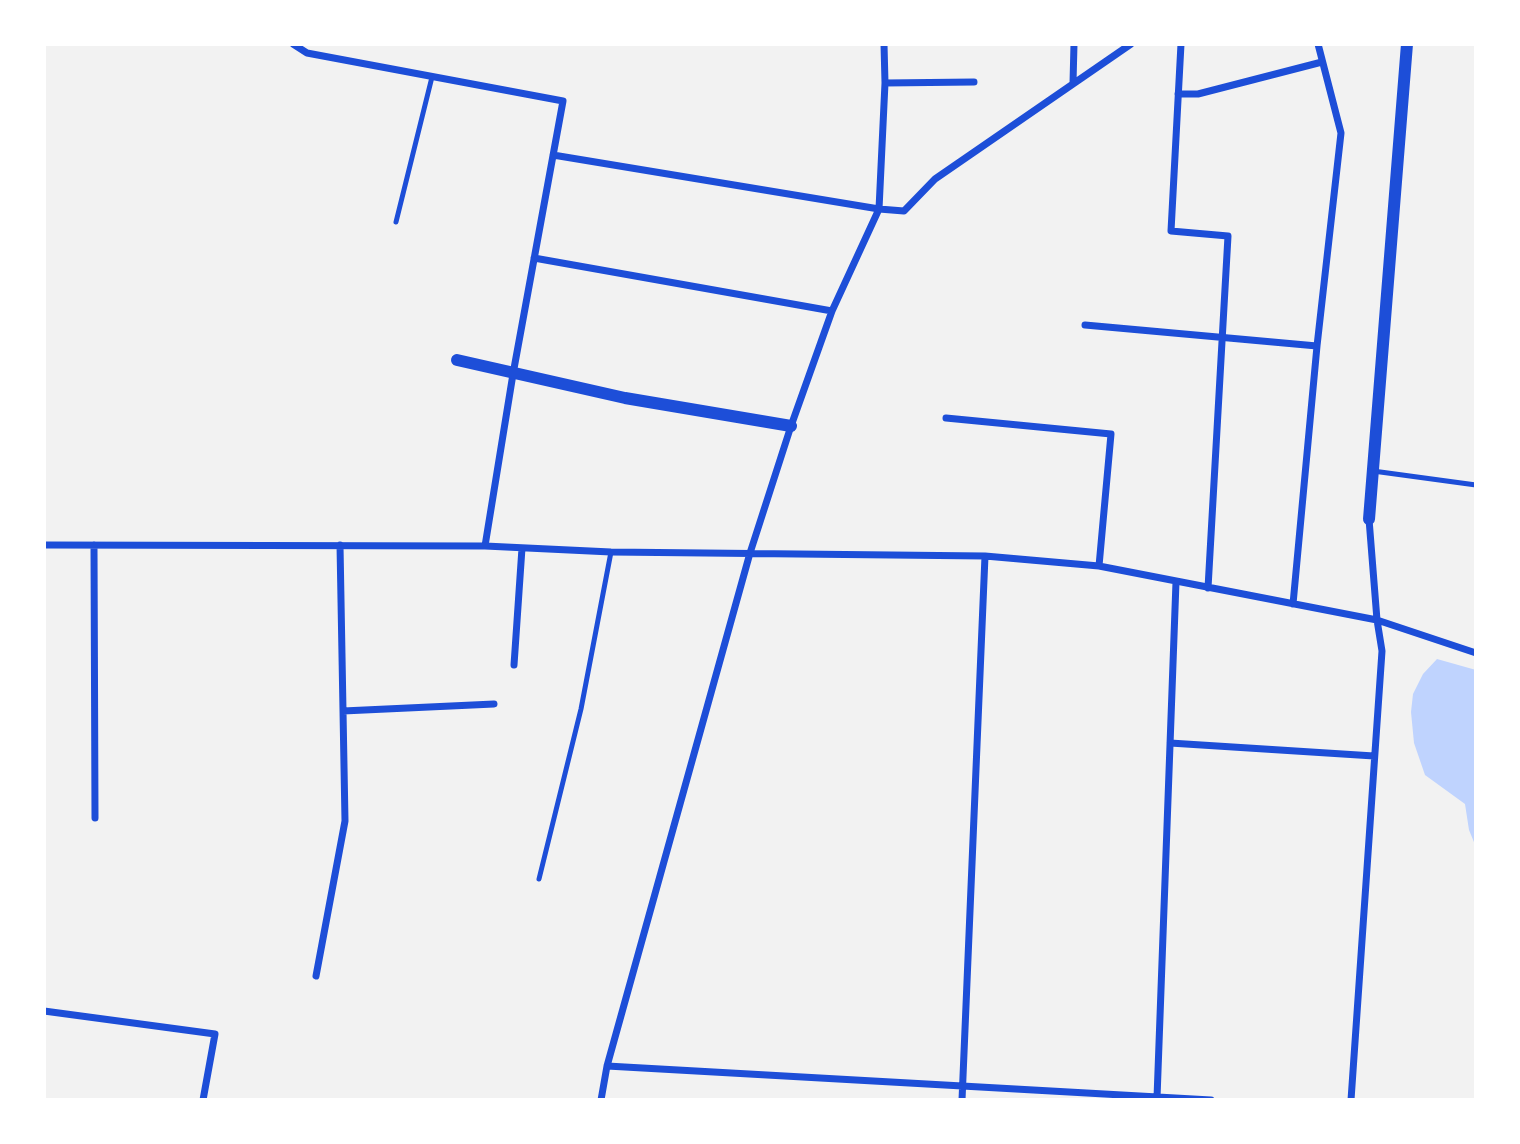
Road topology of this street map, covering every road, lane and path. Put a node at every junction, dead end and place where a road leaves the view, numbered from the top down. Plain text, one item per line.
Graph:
1 (293, 44) edge
2 (884, 44) edge
3 (1074, 44) edge
4 (1131, 44) edge
5 (1181, 44) edge
6 (1318, 44) edge
7 (1407, 44) edge
8 (1322, 62) junction
9 (432, 77) junction
10 (974, 82) dead end
11 (884, 83) junction
12 (1073, 83) junction
13 (1178, 94) junction
14 (553, 155) junction
15 (879, 209) junction
16 (396, 222) dead end
17 (534, 258) junction
18 (832, 311) junction
19 (1085, 325) dead end
20 (1222, 337) junction
21 (1317, 346) junction
22 (457, 360) dead end
23 (513, 374) junction
24 (946, 418) dead end
25 (791, 426) junction
26 (1373, 471) junction
27 (1476, 485) edge
28 (1369, 519) joint
29 (44, 545) edge
30 (94, 545) junction
31 (340, 545) junction
32 (485, 546) junction
33 (522, 548) junction
34 (611, 552) junction
35 (750, 553) junction
36 (985, 556) junction
37 (1099, 566) junction
38 (1175, 582) junction
39 (1208, 588) junction
40 (1293, 604) junction
41 (1377, 620) junction
42 (1476, 653) edge
43 (514, 665) dead end
44 (494, 704) dead end
45 (343, 711) junction
46 (1170, 743) junction
47 (1374, 756) junction
48 (95, 818) dead end
49 (538, 879) dead end
50 (316, 976) dead end
51 (44, 1011) edge
52 (607, 1066) junction
53 (963, 1087) junction
54 (1157, 1098) junction
55 (203, 1100) edge
56 (601, 1100) edge
57 (962, 1100) edge
58 (1211, 1100) edge
59 (1351, 1100) edge

1 - 9 street
2 - 11 street
3 - 12 street
4 - 12 street
5 - 13 street
6 - 8 street
7 - 26 street
8 - 13 street
8 - 21 street
9 - 14 street
9 - 16 lane
10 - 11 street
11 - 15 street
12 - 15 street
13 - 20 street
14 - 15 street
14 - 17 street
15 - 18 street
17 - 18 street
17 - 23 street
18 - 25 street
19 - 20 street
20 - 21 street
20 - 39 street
21 - 40 street
22 - 23 street
23 - 25 street
23 - 32 street
24 - 37 street
25 - 35 street
26 - 27 lane
26 - 28 street
28 - 41 street
29 - 30 street
30 - 31 street
30 - 48 street
31 - 32 street
31 - 45 street
32 - 33 street
33 - 34 street
33 - 43 street
34 - 35 street
34 - 49 lane
35 - 36 street
35 - 52 street
36 - 37 street
36 - 53 street
37 - 38 street
38 - 39 street
38 - 46 street
39 - 40 street
40 - 41 street
41 - 42 street
41 - 47 street
44 - 45 street
45 - 50 street
46 - 47 street
46 - 54 street
47 - 59 street
51 - 55 street
52 - 53 street
52 - 56 street
53 - 54 street
53 - 57 street
54 - 58 street

